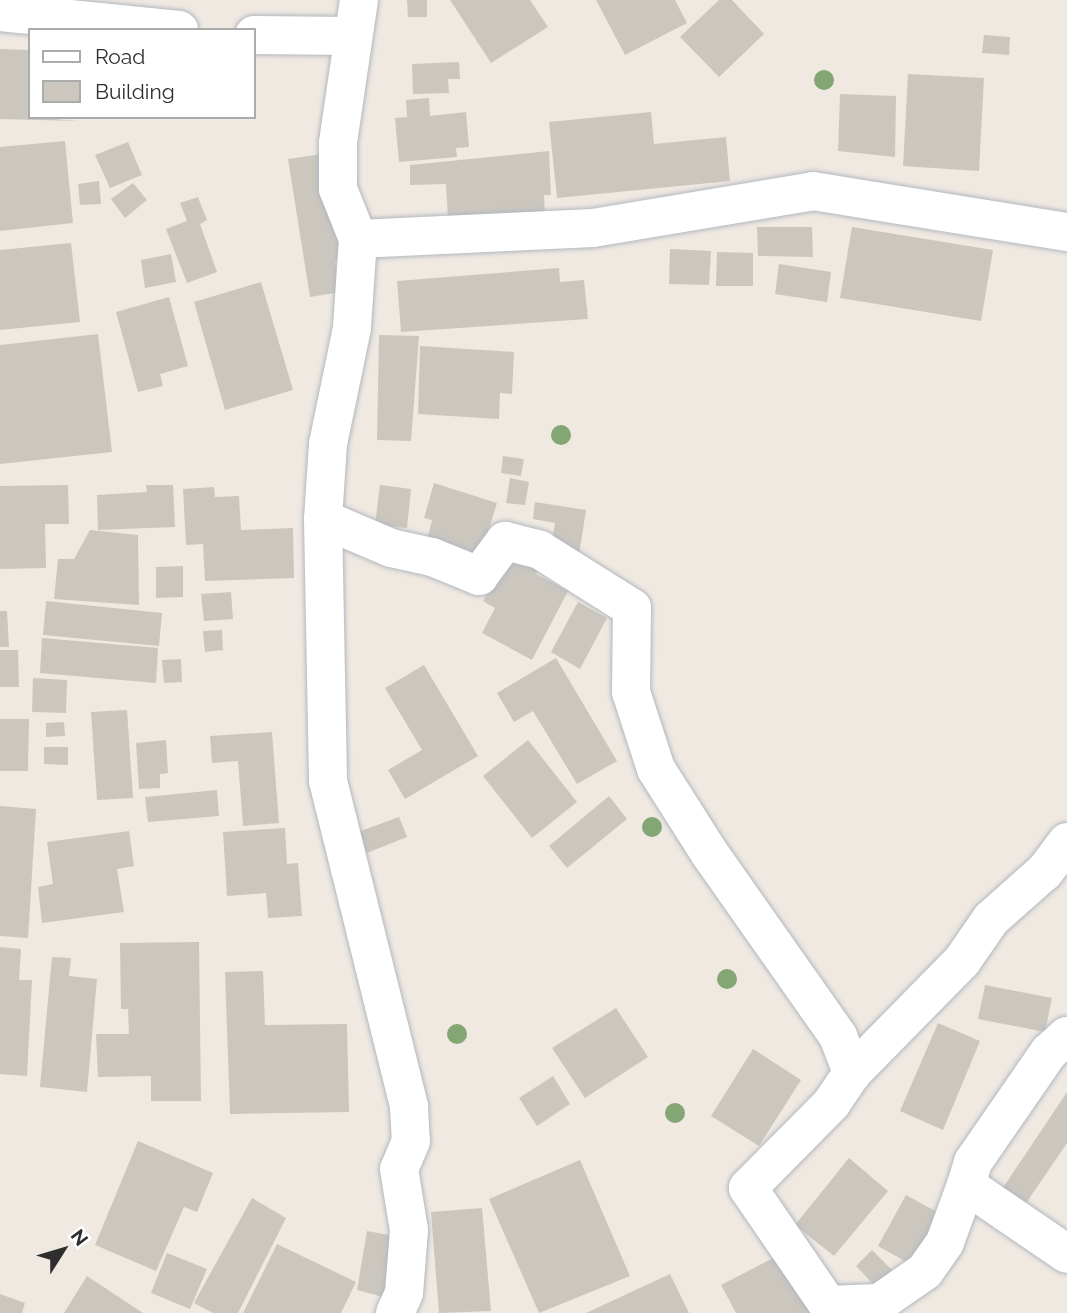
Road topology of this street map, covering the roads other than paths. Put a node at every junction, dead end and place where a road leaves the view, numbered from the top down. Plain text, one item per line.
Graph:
1 (156, 0) edge
2 (0, 12) edge
3 (354, 18) edge
4 (163, 28) edge
5 (172, 28) edge
6 (256, 35) edge
7 (1067, 232) edge
8 (358, 239) junction
9 (323, 519) junction
10 (1067, 842) edge
11 (1067, 1037) edge
12 (852, 1073) junction
13 (966, 1185) junction
14 (1067, 1254) edge
15 (395, 1313) edge

1 - 5 street
2 - 4 street
3 - 6 street
3 - 8 street
7 - 8 street
8 - 9 street
9 - 12 street
9 - 15 street
10 - 12 street
11 - 13 street
12 - 13 street
13 - 14 street

